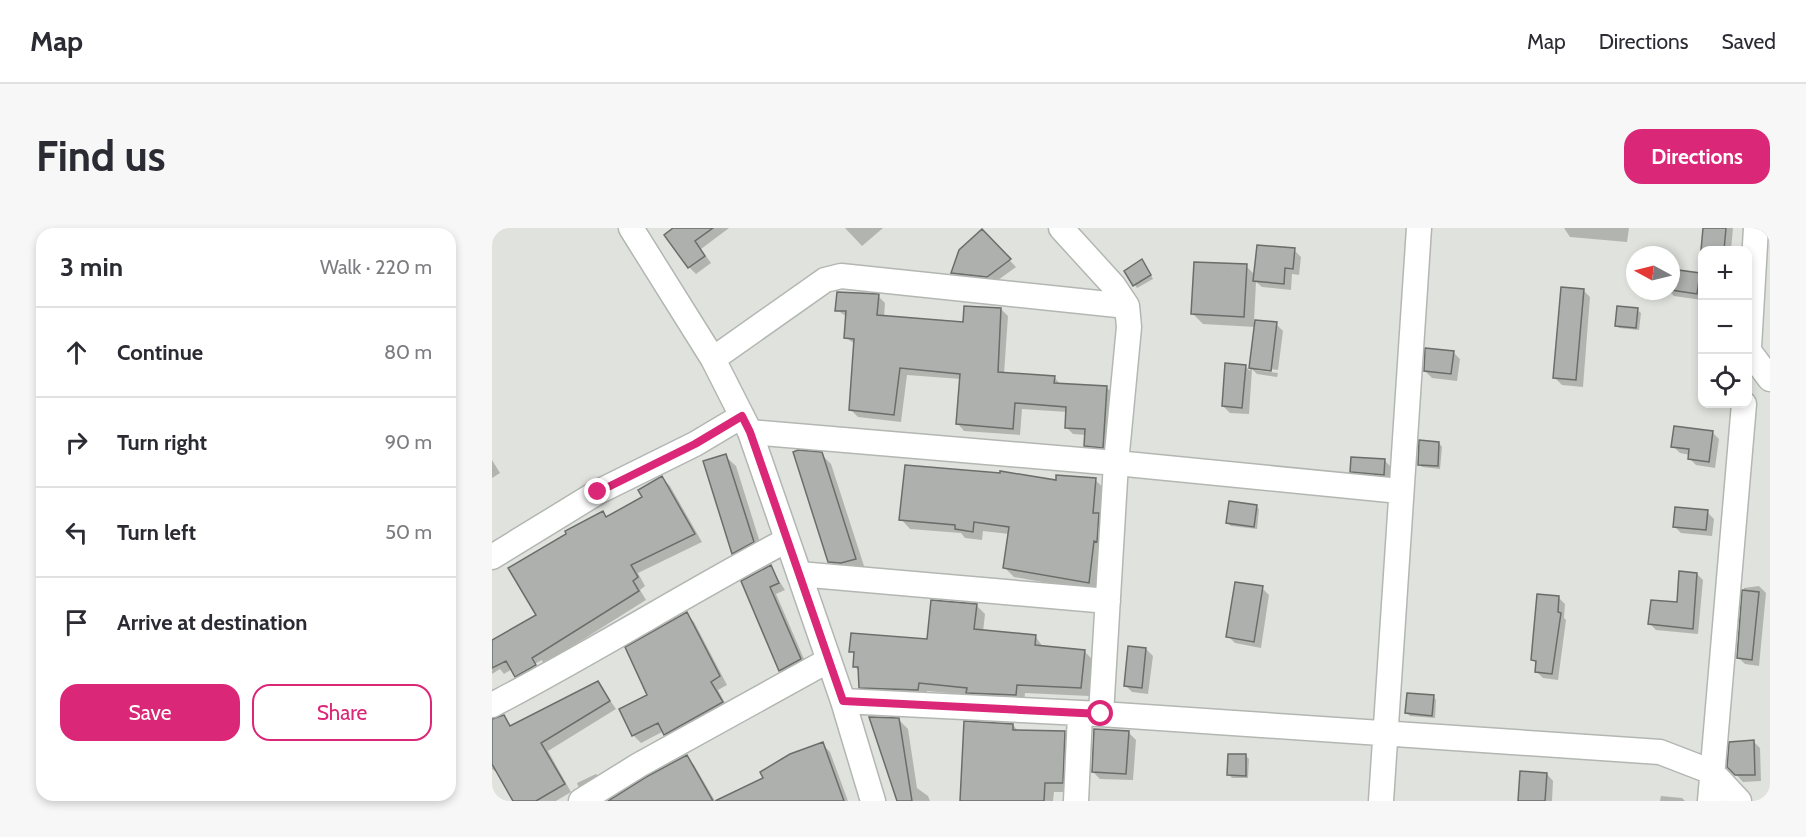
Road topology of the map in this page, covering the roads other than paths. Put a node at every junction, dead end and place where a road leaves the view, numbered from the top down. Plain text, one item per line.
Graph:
1 (1061, 228) edge
2 (1419, 228) edge
3 (1756, 228) edge
4 (643, 232) edge
5 (1127, 306) junction
6 (1748, 354) edge
7 (713, 358) junction
8 (1752, 362) edge
9 (1770, 379) edge
10 (1744, 408) edge
11 (746, 424) junction
12 (1116, 463) junction
13 (1400, 491) junction
14 (787, 540) junction
15 (492, 557) edge
16 (799, 574) junction
17 (1107, 601) junction
18 (829, 660) junction
19 (843, 701) junction
20 (492, 705) edge
21 (1090, 714) junction
22 (1385, 732) junction
23 (1712, 772) junction
24 (867, 799) edge
25 (581, 801) edge
26 (1076, 801) edge
27 (1381, 801) edge
28 (1710, 801) edge
29 (1739, 801) edge

1 - 5 street
2 - 13 street
3 - 6 street
4 - 7 street
5 - 7 street
5 - 12 street
7 - 11 street
8 - 9 street
10 - 23 street
11 - 12 street
11 - 14 street
11 - 15 street
12 - 13 street
12 - 17 street
13 - 22 street
14 - 16 street
14 - 20 street
16 - 17 street
16 - 18 street
17 - 21 street
18 - 19 street
18 - 25 street
19 - 21 street
19 - 24 street
21 - 22 street
21 - 26 street
22 - 23 street
22 - 27 street
23 - 28 street
23 - 29 street

